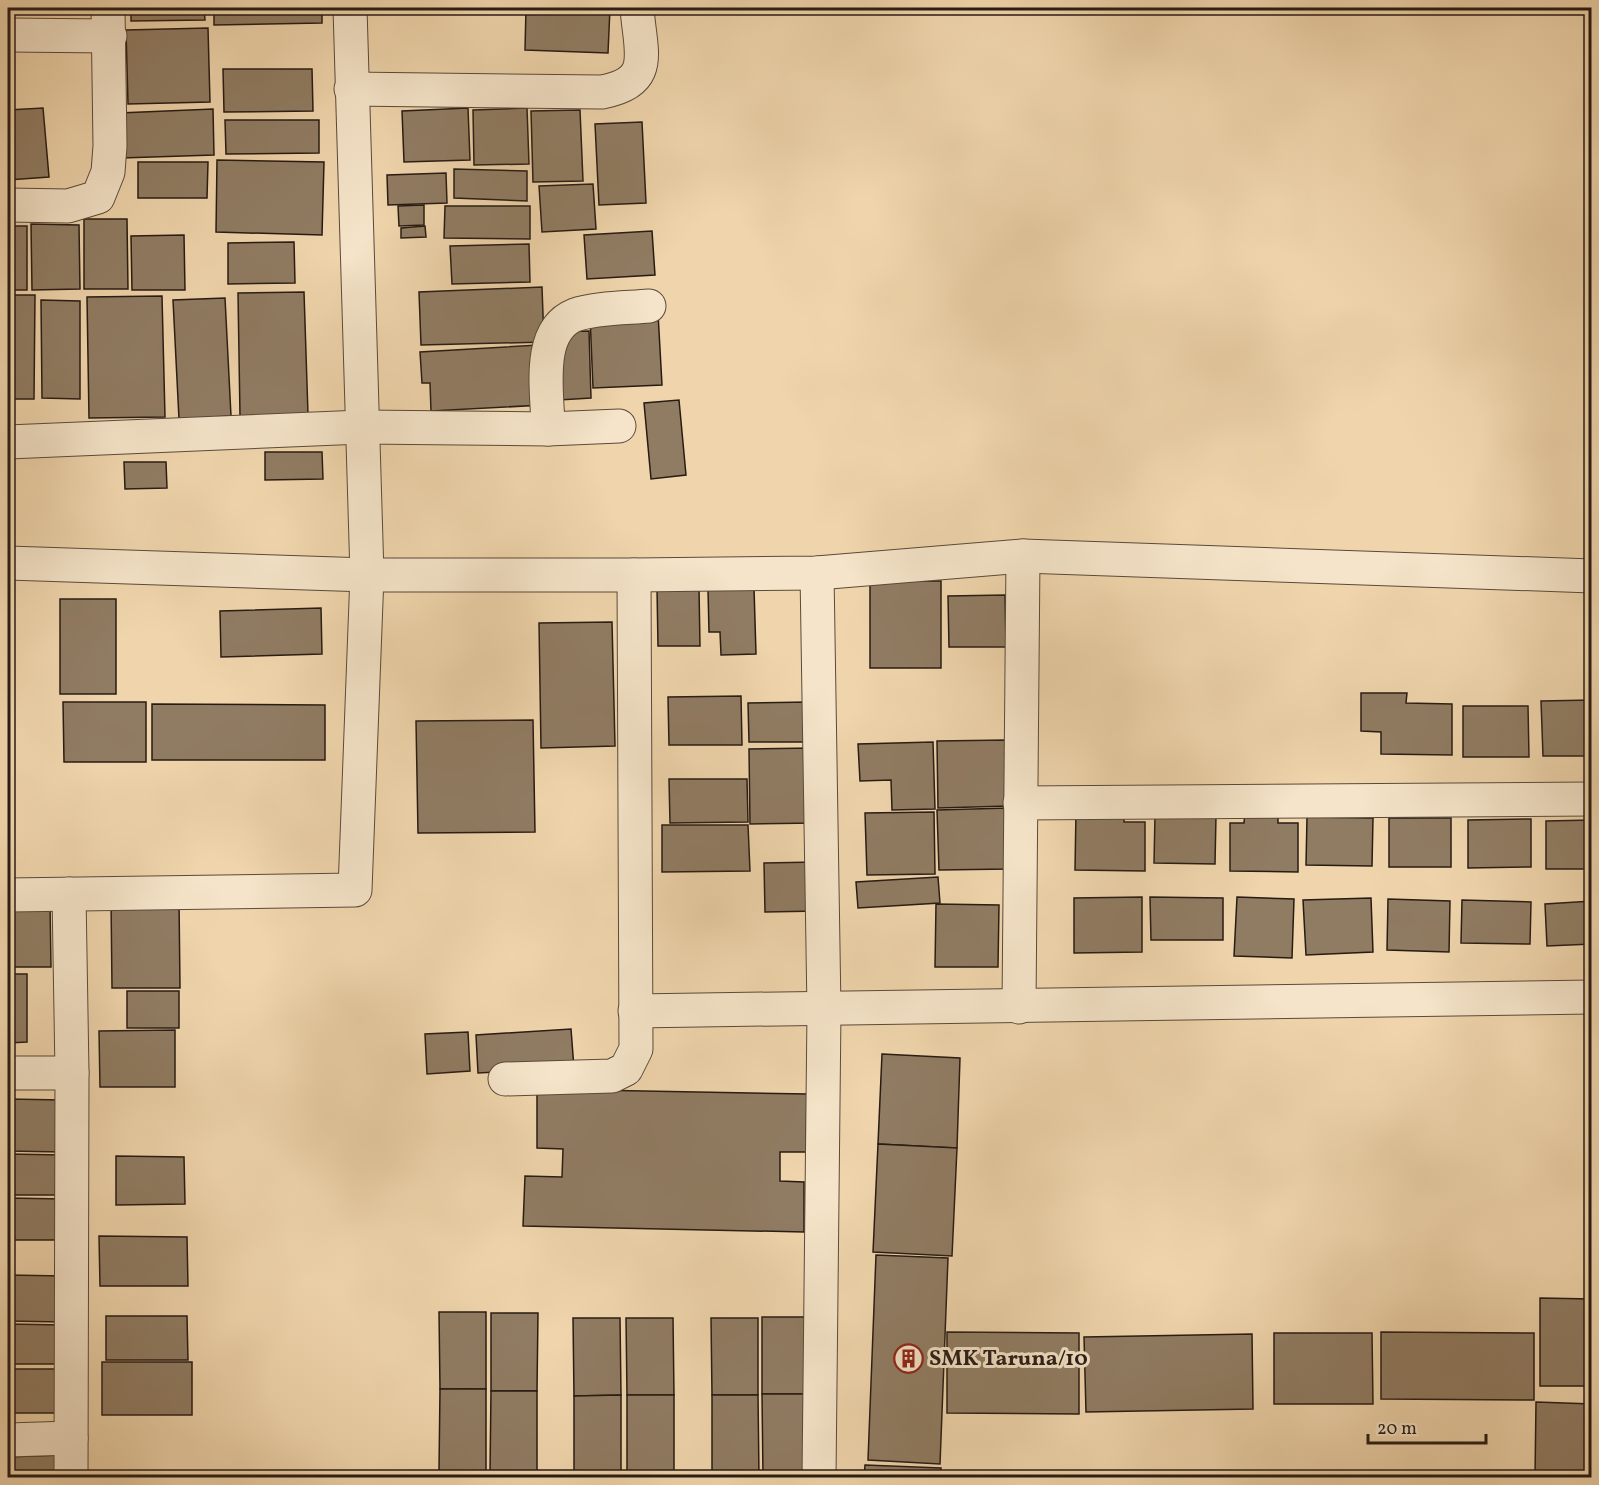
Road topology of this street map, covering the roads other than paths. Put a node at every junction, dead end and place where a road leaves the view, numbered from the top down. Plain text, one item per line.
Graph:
1 (350, 8) edge
2 (637, 8) edge
3 (109, 22) edge
4 (8, 35) edge
5 (351, 89) junction
6 (8, 205) edge
7 (649, 306) dead end
8 (619, 426) dead end
9 (362, 427) junction
10 (548, 429) junction
11 (8, 442) edge
12 (1023, 556) junction
13 (8, 563) edge
14 (817, 573) junction
15 (366, 574) junction
16 (634, 575) junction
17 (1592, 576) edge
18 (1592, 799) edge
19 (1020, 803) junction
20 (69, 894) junction
21 (8, 895) edge
22 (1592, 997) edge
23 (1019, 1007) junction
24 (824, 1010) junction
25 (635, 1011) junction
26 (8, 1073) edge
27 (72, 1073) junction
28 (505, 1079) dead end
29 (71, 1438) junction
30 (8, 1440) edge
31 (71, 1478) edge
32 (819, 1478) edge

1 - 5 street
2 - 5 street
3 - 4 street
3 - 6 street
5 - 9 street
7 - 10 street
8 - 10 street
9 - 10 street
9 - 11 street
9 - 15 street
12 - 14 street
12 - 17 street
12 - 19 street
13 - 15 street
14 - 16 street
14 - 24 street
15 - 16 street
15 - 20 street
16 - 25 street
18 - 19 street
19 - 23 street
20 - 21 street
20 - 27 street
22 - 23 street
23 - 24 street
24 - 25 street
24 - 32 street
25 - 28 street
26 - 27 street
27 - 29 street
29 - 30 street
29 - 31 street

